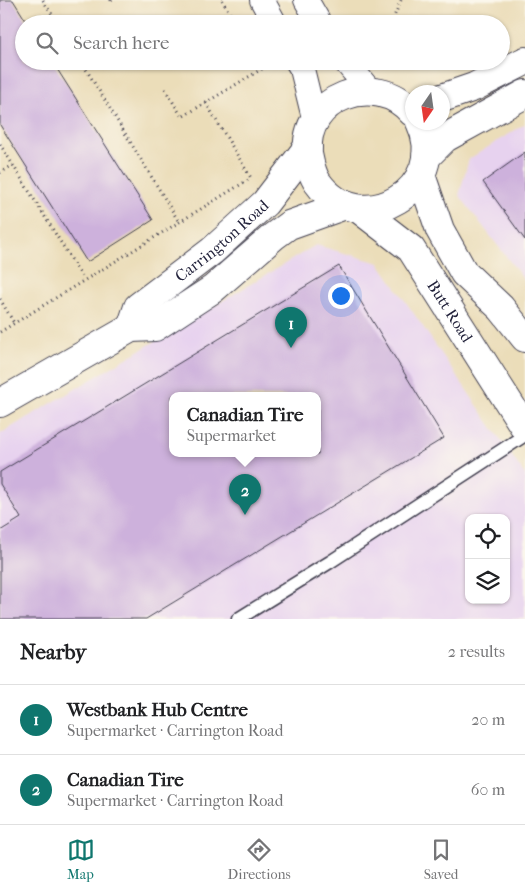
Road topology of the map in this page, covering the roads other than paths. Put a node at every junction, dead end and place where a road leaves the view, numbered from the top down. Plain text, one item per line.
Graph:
1 (262, 0) edge
2 (306, 0) edge
3 (270, 15) edge
4 (315, 15) edge
5 (525, 61) edge
6 (510, 69) edge
7 (302, 70) edge
8 (352, 70) edge
9 (507, 70) edge
10 (370, 91) junction
11 (525, 94) edge
12 (450, 95) edge
13 (405, 104) edge
14 (315, 122) junction
15 (423, 130) edge
16 (308, 147) junction
17 (424, 166) junction
18 (352, 207) junction
19 (131, 328) junction
20 (525, 338) edge
21 (0, 403) edge
22 (525, 428) edge
23 (525, 435) edge
24 (238, 619) edge

1 - 3 street
2 - 4 street
5 - 6 street
7 - 14 street
8 - 10 street
9 - 12 street
10 - 13 street
10 - 14 street
11 - 17 street
14 - 16 street
15 - 17 street, Butt Road
16 - 18 street, Butt Road
16 - 19 street, Carrington Road
17 - 18 street, Carrington Road
17 - 20 street, Butt Road
18 - 19 street, Carrington Road
18 - 22 street, Butt Road
19 - 21 street, Carrington Road
23 - 24 lane

